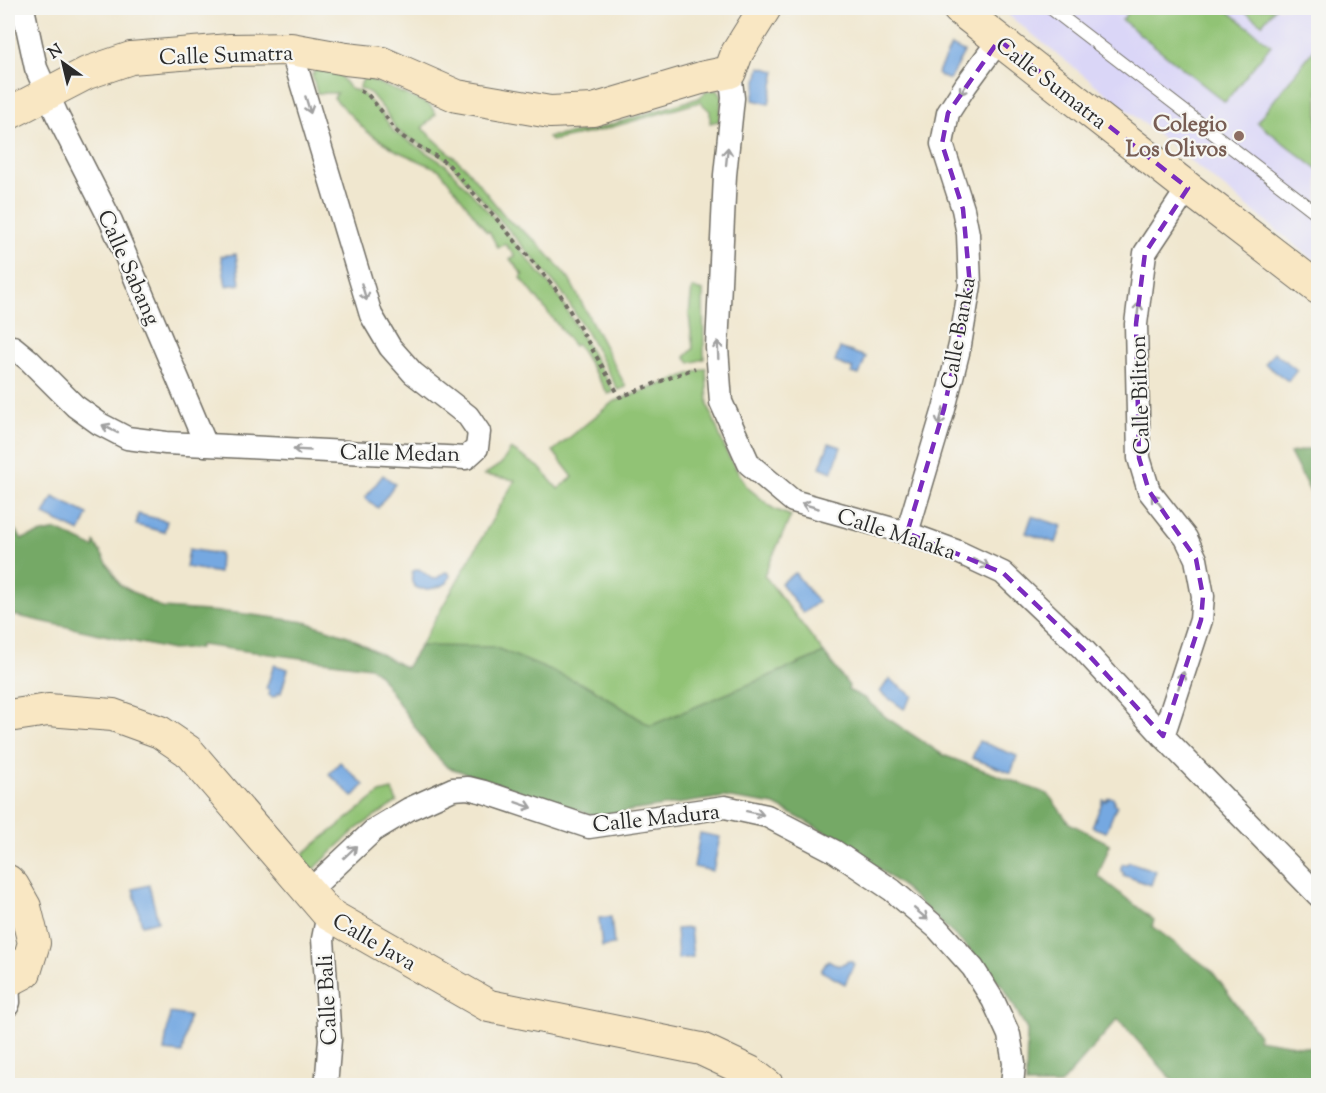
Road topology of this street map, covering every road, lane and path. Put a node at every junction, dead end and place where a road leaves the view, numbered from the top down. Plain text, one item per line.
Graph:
1 (23, 8) edge
2 (765, 8) edge
3 (958, 8) edge
4 (1052, 8) edge
5 (999, 40) junction
6 (291, 49) junction
7 (346, 59) junction
8 (730, 72) junction
9 (46, 93) junction
10 (8, 114) edge
11 (1188, 188) junction
12 (1318, 214) edge
13 (1318, 288) edge
14 (8, 348) edge
15 (718, 360) junction
16 (206, 445) junction
17 (907, 533) junction
18 (8, 716) edge
19 (1163, 736) junction
20 (8, 881) edge
21 (1318, 895) edge
22 (318, 903) junction
23 (8, 981) edge
24 (8, 1005) edge
25 (326, 1086) edge
26 (768, 1086) edge
27 (1012, 1086) edge

1 - 9 street, Calle Sabang
2 - 8 street
3 - 5 street, Calle Sumatra
4 - 12 lane
5 - 11 street, Calle Sumatra
5 -> 17 street, Calle Banka
6 - 7 street, Calle Sumatra
6 - 9 street, Calle Sumatra
6 -> 16 street, Calle Medan
7 - 8 street, Calle Sumatra
7 - 15 path
15 -> 8 street, Calle Malaka
9 - 10 street, Calle Sumatra
9 - 16 street, Calle Sabang
11 - 13 street, Calle Sumatra
19 -> 11 street, Calle Biliton
16 -> 14 street, Calle Medan
17 -> 15 street, Calle Malaka
17 -> 19 street, Calle Malaka
18 - 22 street, Calle Java
19 - 21 street, Calle Malaka
20 - 23 street
22 - 25 street, Calle Bali
22 - 26 street, Calle Java
22 -> 27 street, Calle Madura
23 - 24 street

